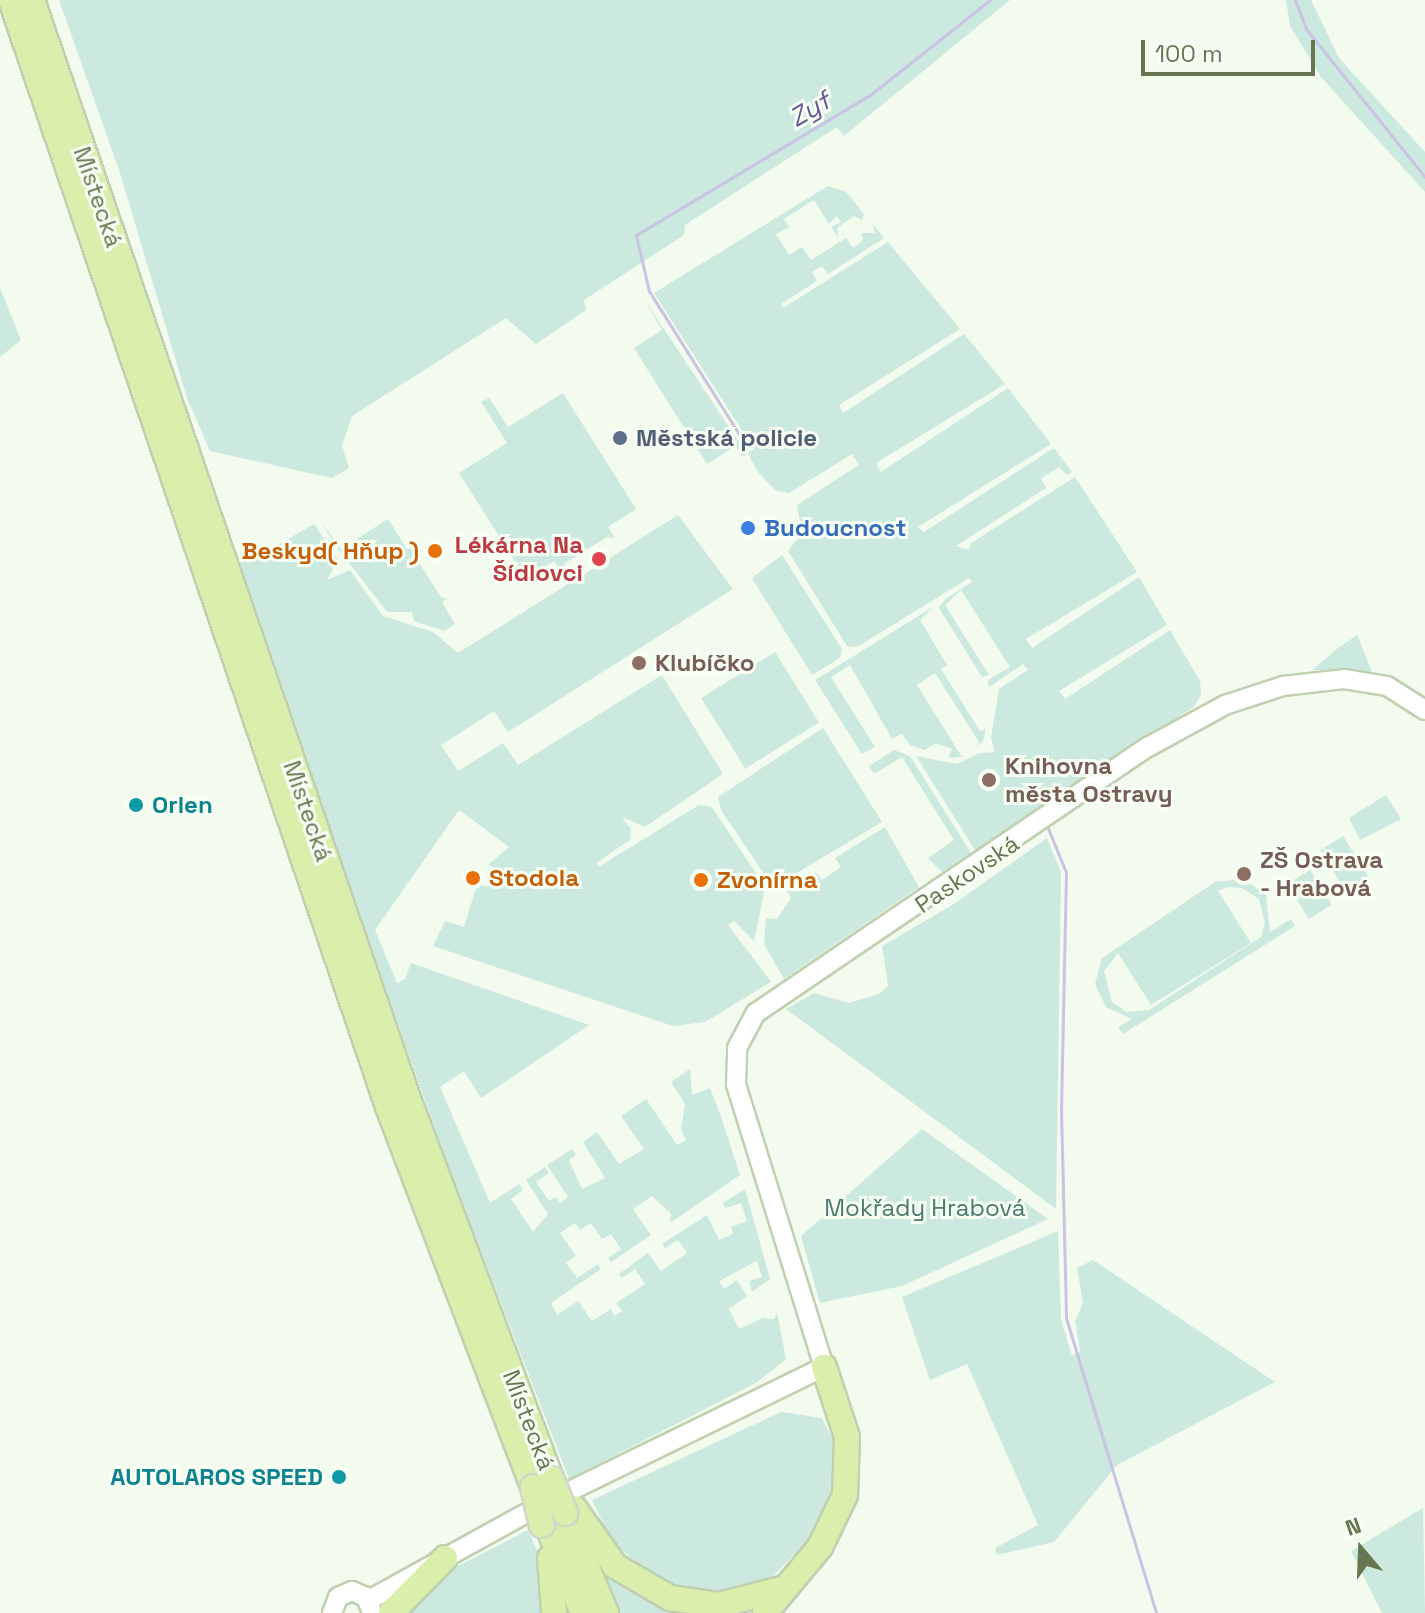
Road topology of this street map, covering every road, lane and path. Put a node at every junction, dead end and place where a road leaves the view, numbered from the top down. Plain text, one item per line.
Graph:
1 (8, 0) edge
2 (32, 0) edge
3 (1425, 710) edge
4 (824, 1367) junction
5 (552, 1501) junction
6 (445, 1558) junction
7 (782, 1589) junction
8 (371, 1607) edge
9 (332, 1613) edge
10 (391, 1613) edge
11 (554, 1613) edge
12 (583, 1613) edge
13 (606, 1613) edge
14 (765, 1613) edge

1 - 5 highway, Místecká
2 - 5 highway, Místecká
3 - 4 main road, Paskovská
4 - 5 main road
4 - 7 highway
5 - 6 main road
5 - 7 highway
5 - 11 highway
5 - 12 highway, Místecká
5 - 13 highway, Místecká
6 - 8 main road
6 - 10 highway
7 - 14 highway
8 - 9 main road

